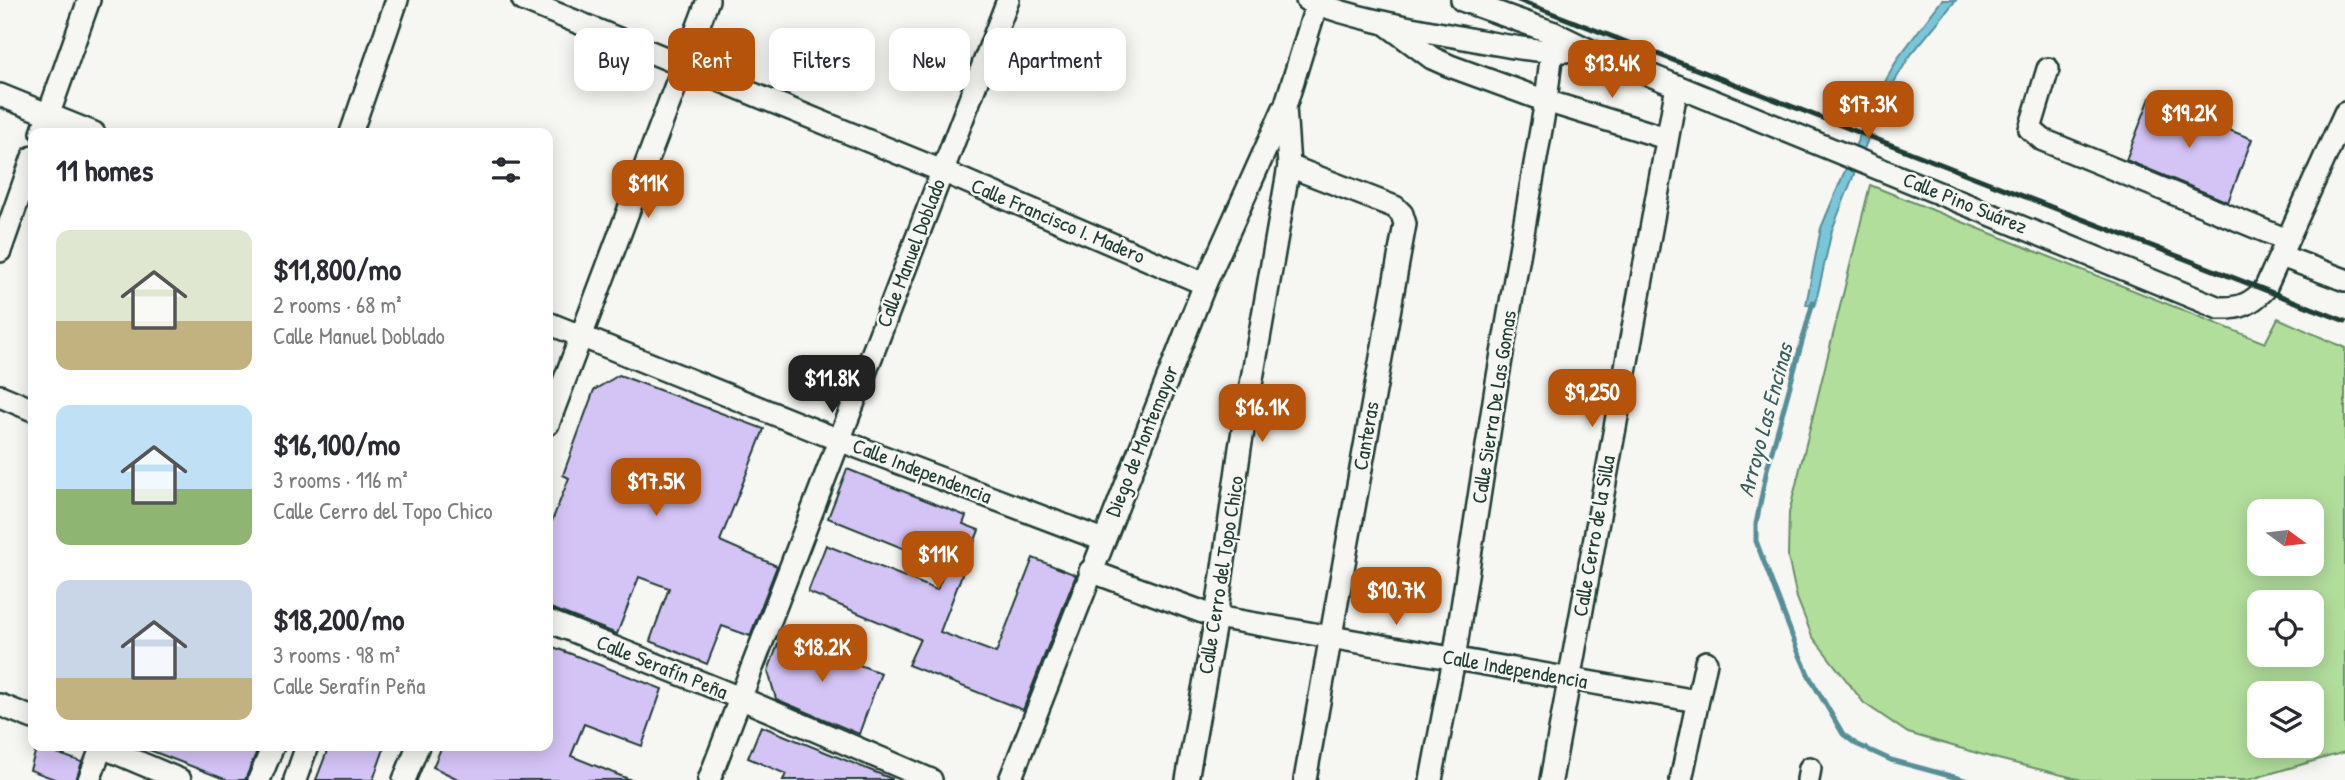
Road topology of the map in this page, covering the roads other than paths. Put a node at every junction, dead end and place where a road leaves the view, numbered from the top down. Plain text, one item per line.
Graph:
1 (89, 0) edge
2 (397, 0) edge
3 (523, 0) edge
4 (708, 0) edge
5 (1008, 0) edge
6 (1462, 0) edge
7 (1314, 1) edge
8 (1386, 24) junction
9 (697, 28) edge
10 (1552, 42) junction
11 (668, 60) edge
12 (2048, 69) dead end
13 (1677, 86) junction
14 (674, 91) edge
15 (745, 91) edge
16 (0, 95) edge
17 (1546, 101) junction
18 (1285, 107) junction
19 (2345, 113) edge
20 (45, 124) edge
21 (67, 128) edge
22 (353, 128) edge
23 (1666, 138) junction
24 (1289, 166) junction
25 (28, 171) edge
26 (942, 171) junction
27 (2284, 248) junction
28 (0, 251) edge
29 (2345, 280) edge
30 (1205, 284) junction
31 (553, 325) edge
32 (582, 338) junction
33 (0, 396) edge
34 (28, 409) edge
35 (553, 411) edge
36 (839, 440) junction
37 (1102, 540) junction
38 (1090, 571) junction
39 (1216, 617) junction
40 (553, 623) edge
41 (1332, 638) junction
42 (1454, 659) junction
43 (1706, 662) dead end
44 (1569, 677) junction
45 (740, 698) junction
46 (1697, 701) junction
47 (0, 705) edge
48 (28, 716) edge
49 (99, 751) edge
50 (113, 751) edge
51 (270, 751) edge
52 (305, 751) edge
53 (416, 751) edge
54 (261, 775) edge
55 (89, 780) edge
56 (180, 780) edge
57 (288, 780) edge
58 (295, 780) edge
59 (404, 780) edge
60 (709, 780) edge
61 (931, 780) edge
62 (1010, 780) edge
63 (1187, 780) edge
64 (1305, 780) edge
65 (1431, 780) edge
66 (1551, 780) edge
67 (1681, 780) edge

1 - 20 street
2 - 22 street
3 - 11 street, Calle Francisco I. Madero
4 - 9 street
5 - 26 street, Calle Manuel Doblado
6 - 10 street, Calle Pino Suárez
7 - 8 street, Calle Pino Suárez
7 - 18 street, Calle Cerro del Topo Chico
8 - 10 street, Calle Pino Suárez
8 - 17 street, Calle Pino Suárez
10 - 13 street, Calle Pino Suárez
10 - 17 street, Calle Sierra De Las Gomas
12 - 27 street
13 - 23 street, Calle Cerro de la Silla
13 - 27 street, Calle Pino Suárez
14 - 32 street
15 - 26 street, Calle Francisco I. Madero
16 - 20 street
17 - 23 street, Calle Pino Suárez
17 - 42 street, Calle Sierra De Las Gomas
18 - 24 street, Calle Cerro del Topo Chico
18 - 30 street, Diego de Montemayor
19 - 27 street, Calle Pino Suárez
20 - 21 street
23 - 44 street, Calle Cerro de la Silla
24 - 39 street, Calle Cerro del Topo Chico
24 - 41 street, Canteras
25 - 28 street
26 - 30 street, Calle Francisco I. Madero
26 - 36 street, Calle Manuel Doblado
27 - 29 street
30 - 37 street, Diego de Montemayor
31 - 32 street, Calle Independencia
32 - 35 street
32 - 36 street, Calle Independencia
33 - 34 street
36 - 37 street, Calle Independencia
36 - 45 street, Calle Manuel Doblado
37 - 38 street, Diego de Montemayor
38 - 39 street, Calle Independencia
38 - 62 street, Diego de Montemayor
39 - 41 street, Calle Independencia
39 - 63 street, Calle Cerro del Topo Chico
40 - 45 street, Calle Serafín Peña
41 - 42 street, Calle Independencia
41 - 64 street, Canteras
42 - 44 street, Calle Independencia
42 - 65 street, Calle Sierra De Las Gomas
43 - 46 street
44 - 46 street, Calle Independencia
44 - 66 street, Calle Cerro de la Silla
45 - 60 street, Calle Manuel Doblado
45 - 61 street, Calle Serafín Peña
46 - 67 street
47 - 48 street
49 - 55 street
50 - 56 street
51 - 54 street
52 - 58 street
53 - 59 street
54 - 57 street

